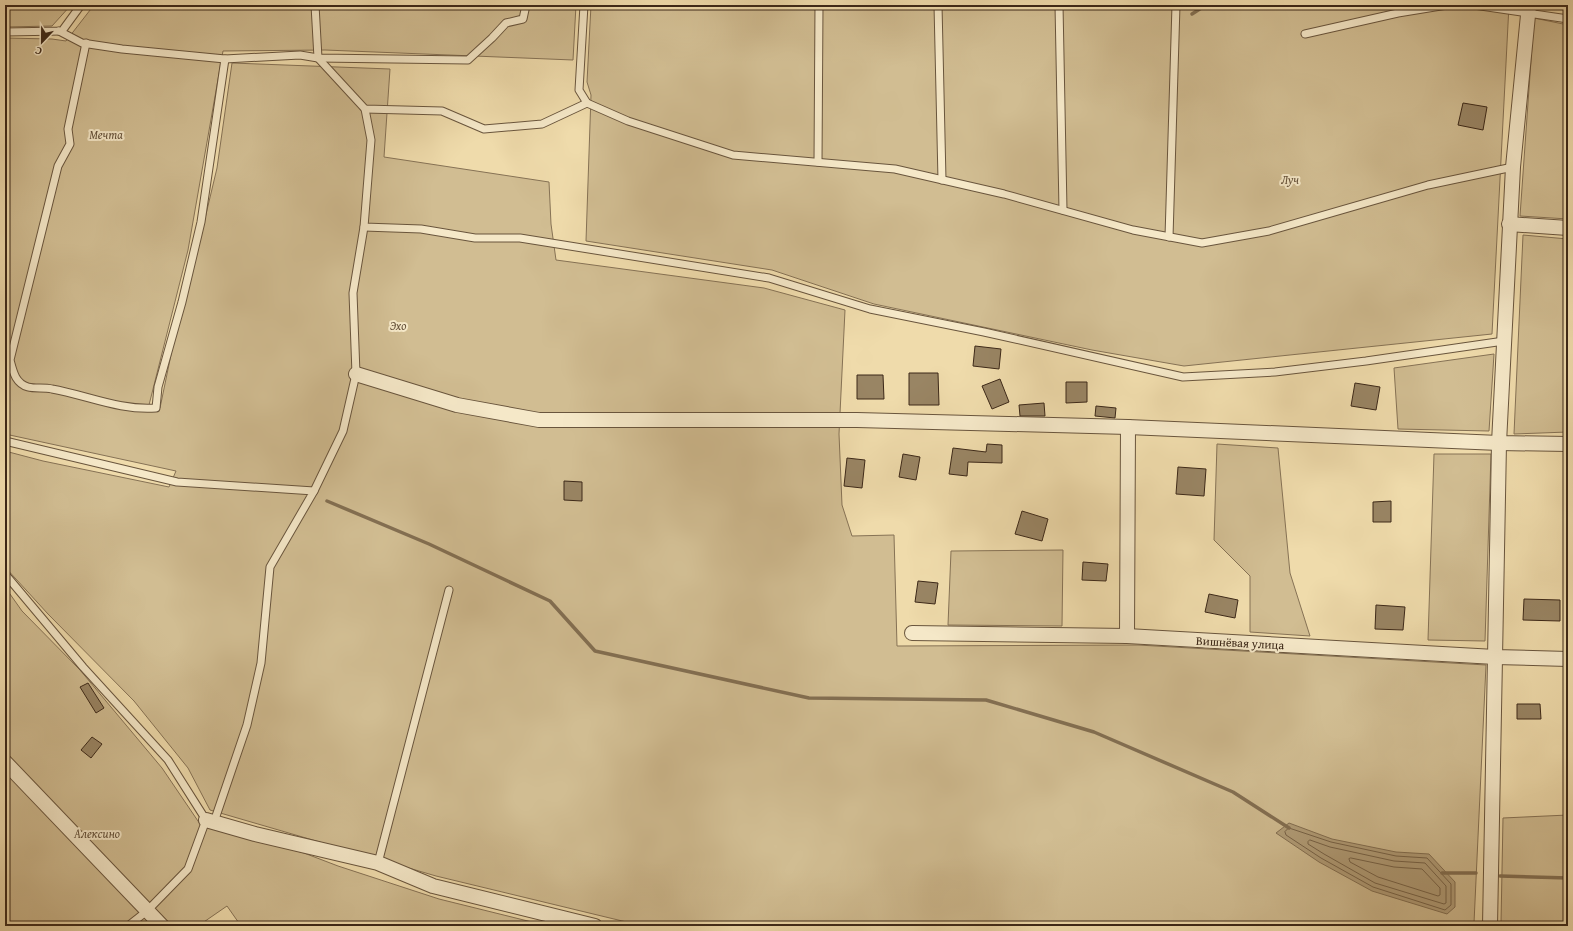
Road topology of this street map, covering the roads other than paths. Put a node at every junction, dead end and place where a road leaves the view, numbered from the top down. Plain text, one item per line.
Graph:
1 (81, 5) edge
2 (316, 5) edge
3 (526, 5) edge
4 (584, 5) edge
5 (819, 5) edge
6 (938, 5) edge
7 (1059, 5) edge
8 (1176, 5) edge
9 (1447, 5) edge
10 (1474, 5) edge
11 (1529, 9) edge
12 (1568, 19) edge
13 (59, 31) junction
14 (5, 32) edge
15 (1304, 34) dead end
16 (86, 43) junction
17 (318, 58) junction
18 (225, 59) junction
19 (587, 103) junction
20 (365, 109) junction
21 (818, 162) junction
22 (1513, 167) junction
23 (942, 180) junction
24 (1063, 210) junction
25 (1509, 224) junction
26 (364, 227) junction
27 (1568, 228) edge
28 (1169, 237) junction
29 (1504, 341) junction
30 (356, 374) junction
31 (1128, 427) junction
32 (5, 441) edge
33 (1499, 443) junction
34 (1568, 444) edge
35 (314, 491) junction
36 (5, 574) edge
37 (449, 590) dead end
38 (912, 633) dead end
39 (1127, 636) junction
40 (1495, 658) junction
41 (1568, 659) edge
42 (5, 762) edge
43 (210, 821) junction
44 (378, 863) junction
45 (147, 911) junction
46 (128, 926) edge
47 (162, 926) edge
48 (596, 926) edge
49 (1490, 926) edge

1 - 13 lane
2 - 17 lane
3 - 17 lane
4 - 19 lane
5 - 21 lane
6 - 23 lane
7 - 24 lane
8 - 28 lane
9 - 15 lane
10 - 11 lane
11 - 12 lane
11 - 22 street
13 - 14 lane
13 - 16 lane
16 - 18 lane
16 - 18 lane
17 - 18 lane
17 - 20 lane
19 - 20 lane
19 - 21 lane
20 - 26 lane
21 - 23 lane
22 - 25 street
22 - 28 lane
23 - 24 lane
24 - 28 lane
25 - 27 street
25 - 29 street
26 - 29 lane
26 - 30 lane
29 - 33 street
30 - 31 street
30 - 35 lane
31 - 33 street
31 - 39 street
32 - 35 lane
33 - 34 street
33 - 40 street
35 - 43 lane
36 - 43 lane
37 - 44 lane
38 - 39 street, Вишнёвая улица
39 - 40 street, Вишнёвая улица
40 - 41 street, Вишнёвая улица
40 - 49 street
42 - 45 street
43 - 44 street
43 - 45 lane
44 - 48 street
45 - 46 lane
45 - 47 street

